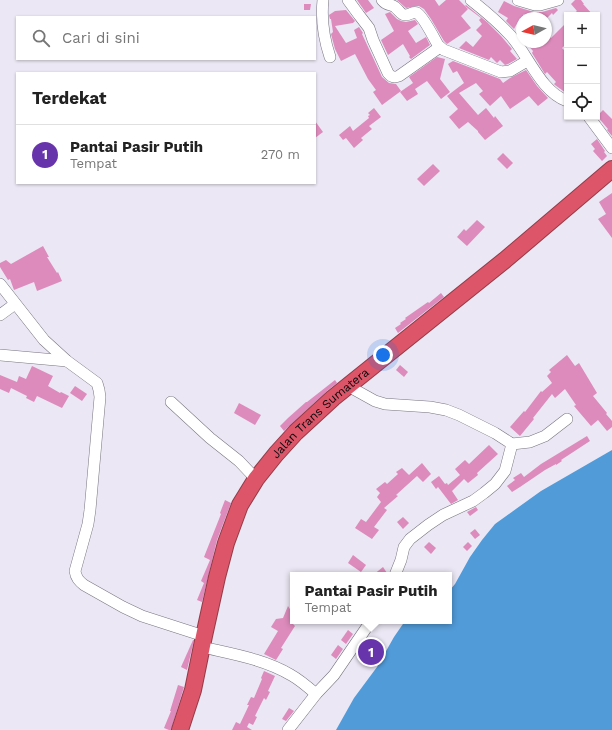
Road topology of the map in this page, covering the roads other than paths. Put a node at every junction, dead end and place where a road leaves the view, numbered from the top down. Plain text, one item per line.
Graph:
1 (323, 0) edge
2 (348, 0) edge
3 (382, 0) edge
4 (471, 0) edge
5 (518, 0) edge
6 (558, 0) edge
7 (440, 47) junction
8 (330, 57) dead end
9 (527, 61) junction
10 (564, 100) edge
11 (591, 120) edge
12 (612, 148) edge
13 (612, 169) edge
14 (0, 284) edge
15 (15, 304) junction
16 (0, 315) edge
17 (0, 355) edge
18 (68, 361) junction
19 (348, 386) junction
20 (171, 402) dead end
21 (567, 419) dead end
22 (512, 444) junction
23 (256, 479) junction
24 (396, 572) edge
25 (369, 624) edge
26 (203, 641) junction
27 (316, 694) junction
28 (180, 730) edge
29 (288, 730) edge

1 - 8 street
2 - 7 street
3 - 7 street
4 - 9 street
5 - 6 street
7 - 9 street
9 - 10 street
11 - 12 street
13 - 19 highway, Jalan Trans Sumatera
14 - 15 street
15 - 16 street
15 - 18 street
17 - 18 street
18 - 26 street
19 - 22 street
19 - 23 highway, Jalan Trans Sumatera
20 - 23 street
21 - 22 street
22 - 24 street
23 - 26 highway, Jalan Trans Sumatera
25 - 27 street
26 - 27 street
26 - 28 highway, Jalan Trans Sumatera
27 - 29 street

